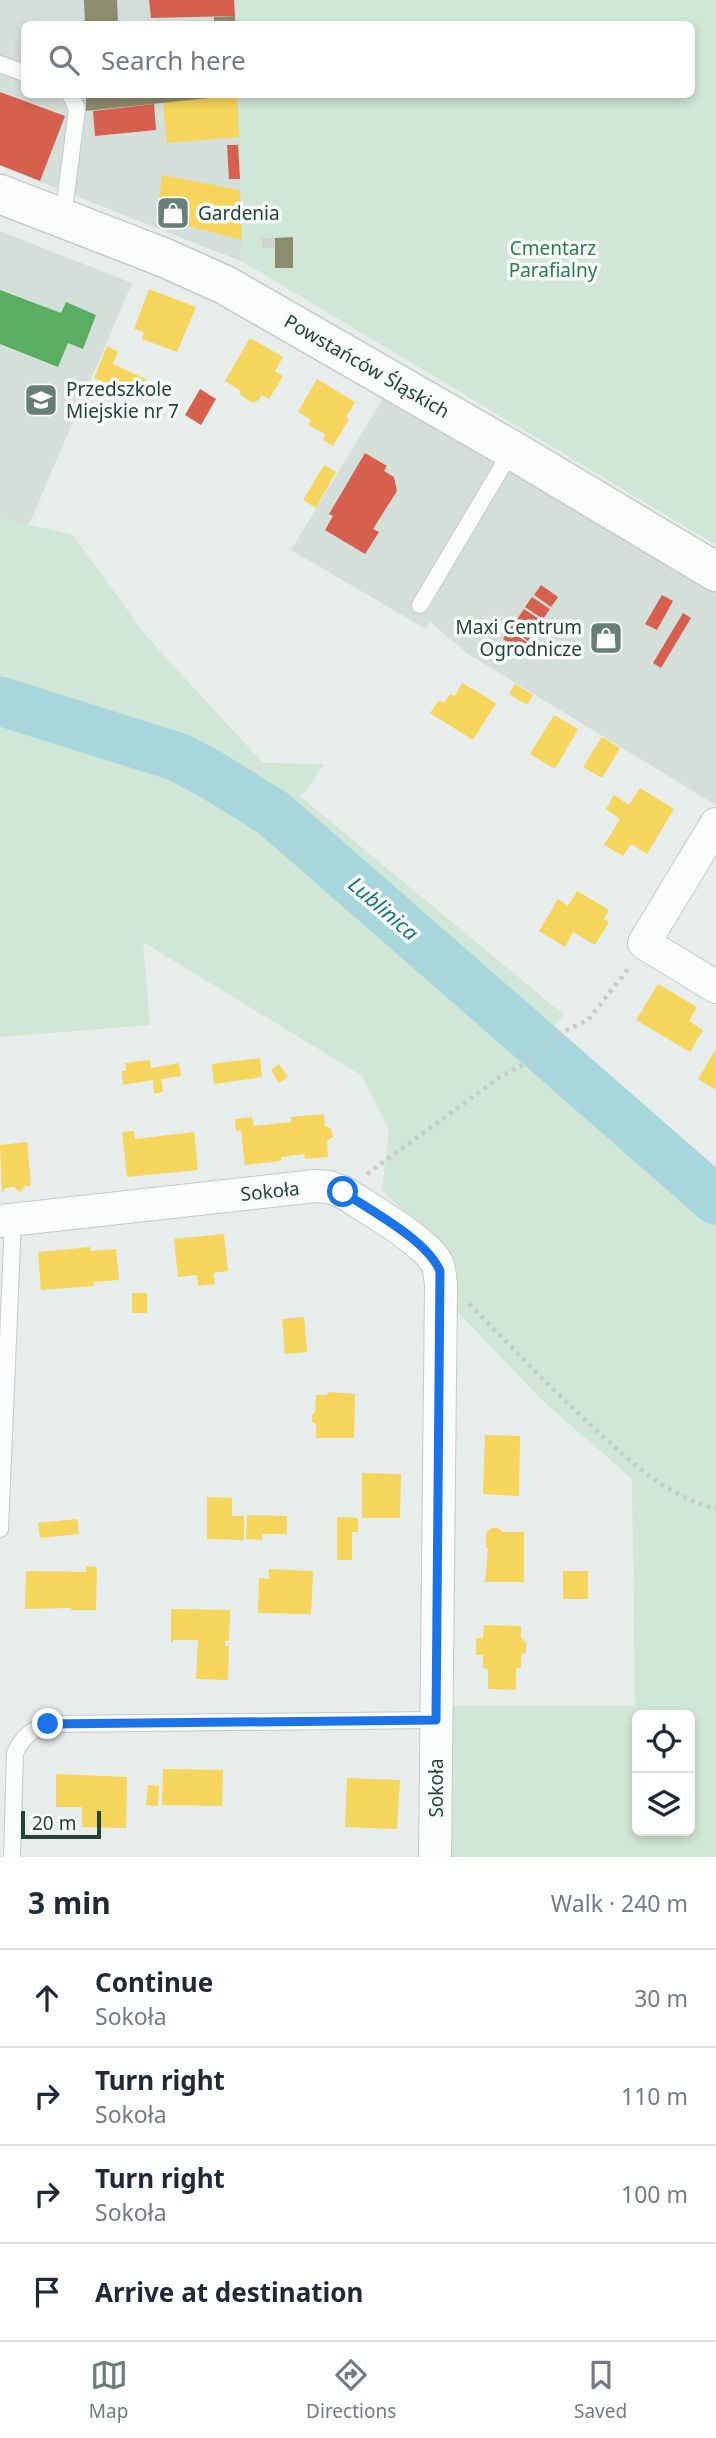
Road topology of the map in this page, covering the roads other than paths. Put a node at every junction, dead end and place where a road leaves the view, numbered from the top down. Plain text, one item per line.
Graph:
1 (0, 64) edge
2 (21, 72) edge
3 (73, 98) edge
4 (0, 194) edge
5 (63, 218) junction
6 (512, 450) junction
7 (716, 572) edge
8 (420, 605) dead end
9 (716, 824) edge
10 (716, 987) edge
11 (7, 1220) edge
12 (0, 1529) edge
13 (436, 1720) junction
14 (12, 1857) edge
15 (435, 1857) edge

1 - 2 lane
3 - 5 lane
4 - 5 main road, Powstańców Śląskich
5 - 6 main road, Powstańców Śląskich
6 - 7 main road, Powstańców Śląskich
6 - 8 lane
9 - 10 street
11 - 12 lane
11 - 13 street, Sokoła
13 - 14 lane
13 - 15 street, Sokoła

